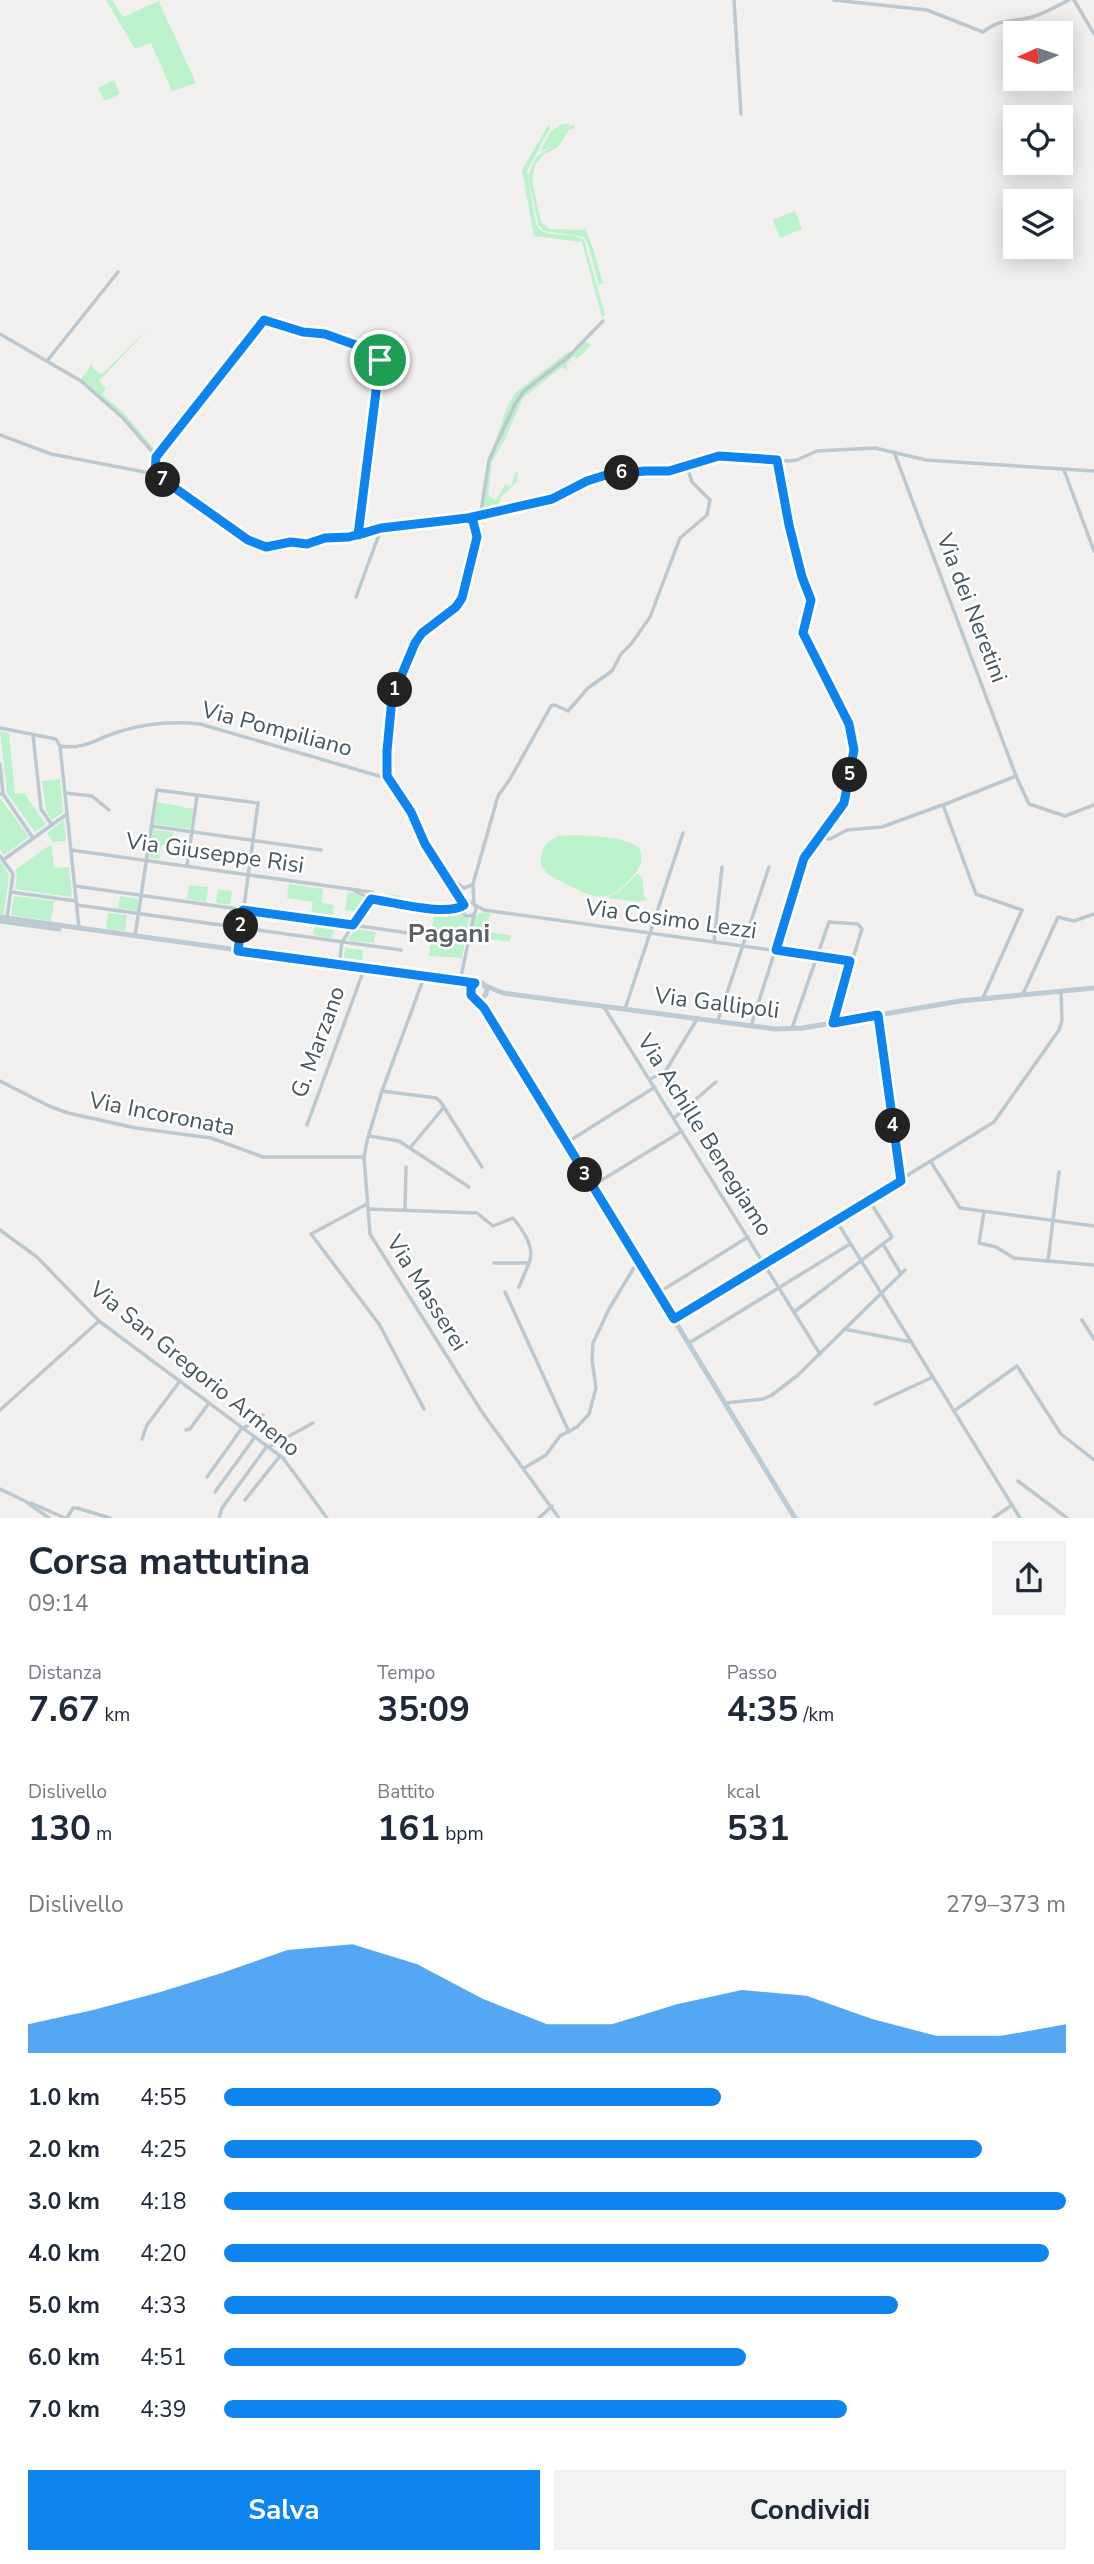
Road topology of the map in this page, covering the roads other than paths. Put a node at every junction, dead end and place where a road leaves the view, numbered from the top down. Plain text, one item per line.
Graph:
1 (734, 0) edge
2 (834, 0) edge
3 (1072, 0) edge
4 (1094, 34) edge
5 (741, 114) dead end
6 (118, 272) dead end
7 (603, 321) dead end
8 (0, 334) edge
9 (47, 360) junction
10 (0, 435) edge
11 (894, 452) junction
12 (156, 457) junction
13 (777, 460) junction
14 (686, 464) junction
15 (1064, 470) junction
16 (1094, 471) edge
17 (155, 474) junction
18 (480, 516) junction
19 (468, 518) junction
20 (381, 528) junction
21 (358, 535) junction
22 (477, 537) junction
23 (1094, 551) edge
24 (356, 597) dead end
25 (0, 728) edge
26 (33, 735) junction
27 (60, 746) junction
28 (0, 764) edge
29 (387, 776) junction
30 (1016, 776) junction
31 (65, 793) junction
32 (2, 794) edge
33 (197, 795) junction
34 (943, 805) junction
35 (1094, 805) edge
36 (109, 810) dead end
37 (67, 814) junction
38 (52, 825) junction
39 (151, 826) junction
40 (192, 832) junction
41 (683, 833) dead end
42 (33, 838) junction
43 (819, 838) junction
44 (253, 840) junction
45 (71, 850) junction
46 (321, 850) dead end
47 (1, 858) edge
48 (147, 861) junction
49 (187, 866) junction
50 (722, 867) dead end
51 (769, 867) dead end
52 (248, 875) junction
53 (447, 877) junction
54 (473, 884) junction
55 (75, 886) junction
56 (354, 890) junction
57 (11, 892) junction
58 (472, 895) junction
59 (141, 896) junction
60 (459, 897) junction
61 (371, 899) junction
62 (76, 903) junction
63 (469, 905) junction
64 (243, 910) junction
65 (454, 910) junction
66 (488, 911) junction
67 (139, 914) junction
68 (470, 914) junction
69 (1094, 914) edge
70 (7, 918) junction
71 (0, 919) edge
72 (353, 925) junction
73 (79, 928) junction
74 (241, 928) junction
75 (650, 933) junction
76 (135, 936) junction
77 (430, 936) dead end
78 (342, 942) junction
79 (714, 942) junction
80 (742, 946) junction
81 (401, 950) dead end
82 (776, 950) junction
83 (238, 951) junction
84 (817, 956) junction
85 (850, 961) junction
86 (339, 965) junction
87 (363, 972) junction
88 (422, 980) junction
89 (460, 982) junction
90 (475, 983) junction
91 (486, 986) junction
92 (1094, 988) edge
93 (1061, 991) junction
94 (503, 993) junction
95 (1023, 995) junction
96 (473, 996) junction
97 (484, 997) junction
98 (983, 998) junction
99 (604, 1007) junction
100 (484, 1008) junction
101 (625, 1010) junction
102 (878, 1015) junction
103 (697, 1019) junction
104 (717, 1022) junction
105 (833, 1023) junction
106 (751, 1027) junction
107 (792, 1029) junction
108 (650, 1079) junction
109 (0, 1081) edge
110 (716, 1082) dead end
111 (655, 1087) junction
112 (382, 1091) junction
113 (445, 1106) junction
114 (674, 1118) junction
115 (307, 1125) dead end
116 (682, 1131) junction
117 (368, 1136) junction
118 (566, 1143) junction
119 (410, 1148) junction
120 (364, 1157) junction
121 (931, 1162) junction
122 (406, 1167) dead end
123 (482, 1167) dead end
124 (1059, 1171) dead end
125 (901, 1181) junction
126 (592, 1186) junction
127 (469, 1187) dead end
128 (869, 1200) junction
129 (368, 1206) junction
130 (405, 1210) junction
131 (984, 1212) junction
132 (836, 1220) junction
133 (1053, 1221) junction
134 (1094, 1226) edge
135 (0, 1230) edge
136 (748, 1237) junction
137 (850, 1244) junction
138 (883, 1244) junction
139 (1048, 1260) junction
140 (638, 1261) junction
141 (861, 1261) junction
142 (494, 1263) dead end
143 (529, 1263) junction
144 (764, 1264) junction
145 (1094, 1265) edge
146 (905, 1270) dead end
147 (901, 1274) junction
148 (519, 1287) dead end
149 (779, 1288) junction
150 (505, 1293) dead end
151 (658, 1293) junction
152 (881, 1293) junction
153 (794, 1312) junction
154 (674, 1319) junction
155 (1082, 1320) dead end
156 (99, 1321) junction
157 (844, 1329) junction
158 (1094, 1338) edge
159 (912, 1342) junction
160 (689, 1343) junction
161 (820, 1354) junction
162 (933, 1377) junction
163 (180, 1381) junction
164 (209, 1403) junction
165 (725, 1403) junction
166 (875, 1404) dead end
167 (424, 1409) dead end
168 (0, 1410) edge
169 (954, 1411) junction
170 (263, 1415) dead end
171 (313, 1423) dead end
172 (243, 1428) junction
173 (186, 1430) dead end
174 (569, 1432) junction
175 (255, 1437) junction
176 (142, 1439) dead end
177 (268, 1447) junction
178 (280, 1456) junction
179 (1094, 1460) edge
180 (524, 1468) junction
181 (207, 1477) dead end
182 (1018, 1481) dead end
183 (0, 1489) edge
184 (215, 1492) dead end
185 (245, 1500) dead end
186 (25, 1501) junction
187 (1012, 1505) junction
188 (552, 1506) junction
189 (49, 1517) edge
190 (66, 1517) edge
191 (110, 1517) edge
192 (219, 1517) edge
193 (327, 1517) edge
194 (539, 1517) edge
195 (559, 1517) edge
196 (795, 1517) edge
197 (993, 1517) edge
198 (1020, 1517) edge
199 (1067, 1517) edge

1 - 5 street
2 - 3 street
3 - 4 street
6 - 9 street
7 - 18 street
8 - 9 street
9 - 12 street
10 - 17 street
11 - 13 street
11 - 15 street
11 - 30 street, Via dei Neretini
12 - 17 street
12 - 21 street
13 - 14 street
13 - 43 street
14 - 18 street
14 - 54 street
15 - 16 street
15 - 23 street
17 - 21 street
18 - 19 street
18 - 22 street
19 - 20 street
19 - 22 street
20 - 21 street
20 - 24 street
22 - 29 street
25 - 26 street, Via Pompiliano
26 - 27 street, Via Pompiliano
26 - 38 street
27 - 29 street, Via Pompiliano
27 - 31 street
28 - 32 street
29 - 53 street
30 - 34 street
30 - 35 street, Via dei Neretini
31 - 36 street
31 - 37 street
32 - 42 street
33 - 39 street
33 - 40 street
33 - 44 street
34 - 43 street
34 - 98 street
37 - 38 street
37 - 45 street
38 - 42 street
39 - 40 street
39 - 48 street
40 - 44 street
40 - 49 street
41 - 75 street
42 - 47 street
43 - 82 street
44 - 46 street
44 - 52 street
45 - 48 street, Via Giuseppe Risi
45 - 55 street
47 - 57 street
48 - 49 street, Via Giuseppe Risi
48 - 59 street
49 - 52 street, Via Giuseppe Risi
50 - 79 street
51 - 80 street
52 - 56 street, Via Giuseppe Risi
52 - 64 street
53 - 54 street
53 - 60 street
54 - 58 street
55 - 59 street
55 - 62 street
56 - 61 street, Via Giuseppe Risi
56 - 61 street, Via Giuseppe Risi
57 - 62 street
57 - 70 street
58 - 60 street
58 - 63 street
59 - 64 street
59 - 67 street
60 - 63 street, Via Cosimo Lezzi
61 - 65 street, Via Giuseppe Risi
61 - 72 street
62 - 67 street
62 - 73 street
63 - 65 street, Via Giuseppe Risi
63 - 66 street, Via Cosimo Lezzi
63 - 68 street
63 - 68 street
64 - 72 street
64 - 74 street
65 - 68 street, Via Giuseppe Risi
66 - 68 street, Via Cosimo Lezzi
66 - 75 street, Via Cosimo Lezzi
67 - 74 street
67 - 76 street
68 - 89 street
69 - 95 street
70 - 71 main road, Via Gallipoli
70 - 73 main road, Via Gallipoli
71 - 87 main road
72 - 77 street
72 - 78 street
73 - 76 main road, Via Gallipoli
74 - 78 street
74 - 83 street
75 - 79 street, Via Cosimo Lezzi
75 - 101 street
76 - 83 main road, Via Gallipoli
78 - 81 street
78 - 86 street
79 - 80 street, Via Cosimo Lezzi
80 - 82 street, Via Cosimo Lezzi
80 - 104 street
82 - 84 street, Via Cosimo Lezzi
82 - 106 street
83 - 86 main road, Via Gallipoli
84 - 85 street, Via Cosimo Lezzi
84 - 85 street
84 - 107 street
85 - 105 street
86 - 89 main road, Via Gallipoli
87 - 88 main road
87 - 115 street, G. Marzano
88 - 96 main road
88 - 112 street, Via Masserei
89 - 90 main road, Via Gallipoli
90 - 91 main road, Via Gallipoli
90 - 96 main road
91 - 94 main road, Via Gallipoli
91 - 97 main road
92 - 93 main road, Via Gallipoli
93 - 95 main road, Via Gallipoli
93 - 121 street
94 - 97 main road, Via Gallipoli
94 - 99 main road, Via Gallipoli
95 - 98 main road, Via Gallipoli
96 - 97 main road, Via Gallipoli
96 - 100 main road
97 - 100 main road
98 - 102 main road, Via Gallipoli
99 - 101 main road, Via Gallipoli
99 - 108 street, Via Achille Benegiamo
100 - 118 main road
101 - 103 main road, Via Gallipoli
102 - 105 main road, Via Gallipoli
102 - 125 street
103 - 104 main road, Via Gallipoli
103 - 108 street
104 - 106 main road, Via Gallipoli
105 - 107 main road, Via Gallipoli
106 - 107 main road, Via Gallipoli
108 - 111 street, Via Achille Benegiamo
109 - 120 street, Via Incoronata
110 - 114 street
111 - 114 street, Via Achille Benegiamo
111 - 118 street
112 - 113 street
112 - 117 street, Via Masserei
113 - 119 street
113 - 123 street
114 - 116 street, Via Achille Benegiamo
116 - 126 street
116 - 136 street, Via Achille Benegiamo
117 - 119 street
117 - 120 street, Via Masserei
118 - 126 main road
119 - 127 street
120 - 129 street, Via Masserei
121 - 125 street
121 - 131 street
122 - 130 street
124 - 133 street
125 - 128 street
126 - 140 main road
128 - 132 street
128 - 138 street
129 - 130 street
129 - 167 street
129 - 180 street, Via Masserei
130 - 143 street
131 - 133 street
131 - 139 street
132 - 137 street
132 - 144 street
133 - 134 street
133 - 139 street
135 - 156 street, Via San Gregorio Armeno
136 - 144 street, Via Achille Benegiamo
136 - 151 street
137 - 141 street
137 - 149 street
138 - 141 street
138 - 147 street
139 - 145 street
140 - 151 main road
140 - 174 street
141 - 152 street
141 - 153 street
142 - 143 street
143 - 148 street
144 - 149 street, Via Achille Benegiamo
144 - 154 street
146 - 147 street
147 - 152 street
149 - 153 street, Via Achille Benegiamo
149 - 160 street
150 - 174 street
151 - 154 main road
152 - 157 street
152 - 159 street
153 - 161 street, Via Achille Benegiamo
154 - 160 main road
155 - 158 street
156 - 163 street, Via San Gregorio Armeno
156 - 168 street
157 - 159 street
157 - 161 street
159 - 162 street
160 - 165 main road
161 - 165 street
162 - 166 street
162 - 169 street
163 - 164 street, Via San Gregorio Armeno
163 - 176 street
164 - 172 street, Via San Gregorio Armeno
164 - 173 street
165 - 196 main road
169 - 179 street
169 - 187 street
170 - 172 street
171 - 177 street
172 - 175 street, Via San Gregorio Armeno
172 - 181 street
174 - 180 street
175 - 177 street, Via San Gregorio Armeno
175 - 184 street
177 - 178 street, Via San Gregorio Armeno
177 - 192 street
178 - 185 street
178 - 193 street, Via San Gregorio Armeno
180 - 188 street, Via Masserei
182 - 199 street
183 - 186 street
186 - 189 street
186 - 190 street
187 - 197 street
187 - 198 street
188 - 194 street
188 - 195 street, Via Masserei
190 - 191 street

